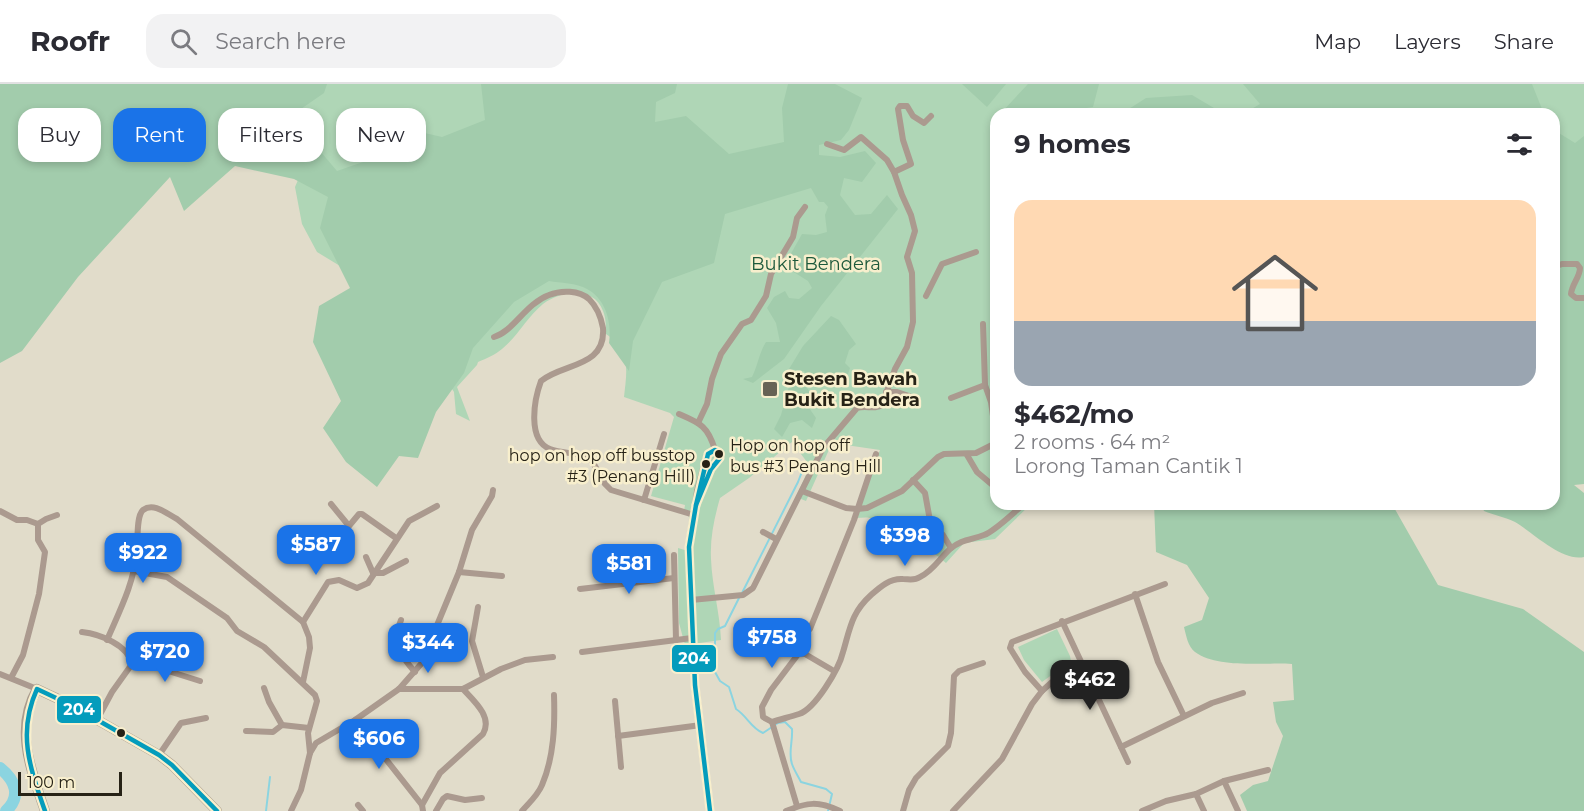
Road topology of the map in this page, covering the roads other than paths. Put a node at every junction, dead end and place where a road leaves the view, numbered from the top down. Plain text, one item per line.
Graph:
1 (931, 116) dead end
2 (827, 144) dead end
3 (894, 172) junction
4 (805, 207) dead end
5 (976, 252) dead end
6 (1560, 265) edge
7 (926, 296) dead end
8 (1584, 298) edge
9 (983, 324) dead end
10 (494, 337) dead end
11 (985, 385) junction
12 (886, 392) junction
13 (909, 396) dead end
14 (951, 398) dead end
15 (990, 399) edge
16 (679, 414) dead end
17 (698, 423) junction
18 (664, 434) dead end
19 (990, 447) edge
20 (715, 450) joint
21 (876, 454) dead end
22 (967, 455) junction
23 (913, 480) junction
24 (990, 483) edge
25 (493, 490) dead end
26 (802, 491) junction
27 (644, 500) junction
28 (331, 504) dead end
29 (437, 506) dead end
30 (857, 509) junction
31 (1017, 510) edge
32 (0, 511) edge
33 (57, 515) dead end
34 (694, 515) junction
35 (38, 524) junction
36 (396, 538) junction
37 (951, 548) junction
38 (674, 555) dead end
39 (366, 557) dead end
40 (406, 561) dead end
41 (134, 571) junction
42 (459, 572) junction
43 (373, 573) junction
44 (502, 576) dead end
45 (674, 578) junction
46 (1165, 584) dead end
47 (580, 589) dead end
48 (1135, 594) junction
49 (691, 600) junction
50 (478, 607) dead end
51 (401, 620) dead end
52 (1062, 621) junction
53 (303, 622) junction
54 (810, 629) dead end
55 (82, 632) dead end
56 (692, 638) junction
57 (108, 640) junction
58 (675, 640) junction
59 (582, 652) dead end
60 (553, 657) dead end
61 (983, 663) dead end
62 (132, 664) junction
63 (1082, 665) junction
64 (834, 671) junction
65 (415, 672) junction
66 (0, 674) edge
67 (483, 677) junction
68 (11, 678) junction
69 (200, 681) dead end
70 (303, 682) junction
71 (264, 688) dead end
72 (37, 689) junction
73 (399, 689) junction
74 (463, 689) junction
75 (1042, 691) junction
76 (1243, 693) dead end
77 (554, 695) dead end
78 (615, 701) dead end
79 (1184, 716) junction
80 (206, 718) dead end
81 (97, 720) junction
82 (354, 720) junction
83 (773, 723) junction
84 (282, 725) junction
85 (701, 725) junction
86 (309, 728) junction
87 (246, 731) dead end
88 (618, 736) junction
89 (1121, 747) junction
90 (310, 753) junction
91 (159, 755) junction
92 (1128, 762) dead end
93 (621, 767) dead end
94 (1268, 770) dead end
95 (1224, 781) junction
96 (1196, 794) junction
97 (482, 798) dead end
98 (358, 805) dead end
99 (797, 806) junction
100 (423, 808) edge
101 (836, 810) edge
102 (45, 811) edge
103 (217, 811) edge
104 (291, 811) edge
105 (363, 811) edge
106 (436, 811) edge
107 (522, 811) edge
108 (710, 811) edge
109 (786, 811) edge
110 (903, 811) edge
111 (953, 811) edge
112 (1143, 811) edge
113 (1204, 811) edge
114 (1238, 811) edge

1 - 3 street
2 - 3 street
3 - 12 street
4 - 17 street
5 - 7 street
6 - 8 street
9 - 11 street
10 - 27 street
11 - 14 street
11 - 15 street
12 - 13 street
12 - 26 street
16 - 17 street
17 - 20 street
18 - 27 street
19 - 22 street
20 - 34 street
21 - 30 street
22 - 23 street
22 - 24 street
23 - 30 street
23 - 37 street
25 - 42 street
26 - 30 street
26 - 49 street
27 - 34 street
28 - 36 street
29 - 36 street
30 - 54 street
31 - 37 street
32 - 35 street
33 - 35 street
34 - 49 street
35 - 68 street
36 - 43 street
37 - 64 street
38 - 45 street
39 - 43 street
40 - 43 street
41 - 53 street
41 - 57 street
41 - 70 street
42 - 44 street
42 - 65 street
43 - 53 street
45 - 47 street
45 - 58 street
46 - 48 street
48 - 52 street
48 - 79 street
49 - 56 street
50 - 67 street
51 - 65 street
52 - 63 street
52 - 75 street
53 - 70 street
55 - 57 street
56 - 58 street
56 - 85 street
57 - 62 street
58 - 59 street
60 - 67 street
61 - 110 street
62 - 69 street
62 - 81 street
63 - 75 street
63 - 89 street
64 - 83 street
64 - 83 street
65 - 73 street
66 - 68 street
67 - 74 street
68 - 72 street
70 - 86 street
71 - 84 street
72 - 81 main road
72 - 102 main road
73 - 74 street
73 - 82 street
74 - 100 street
75 - 111 street
76 - 79 street
77 - 107 street
78 - 88 street
79 - 89 street
80 - 91 street
81 - 91 main road
82 - 90 street
82 - 100 street
83 - 99 street
84 - 86 street
84 - 87 street
85 - 88 street
85 - 108 street
86 - 90 street
88 - 93 street
89 - 92 street
90 - 104 street
91 - 103 main road
94 - 95 street
95 - 96 street
95 - 114 street
96 - 112 street
96 - 113 street
97 - 106 street
98 - 105 street
99 - 101 street
99 - 109 street

